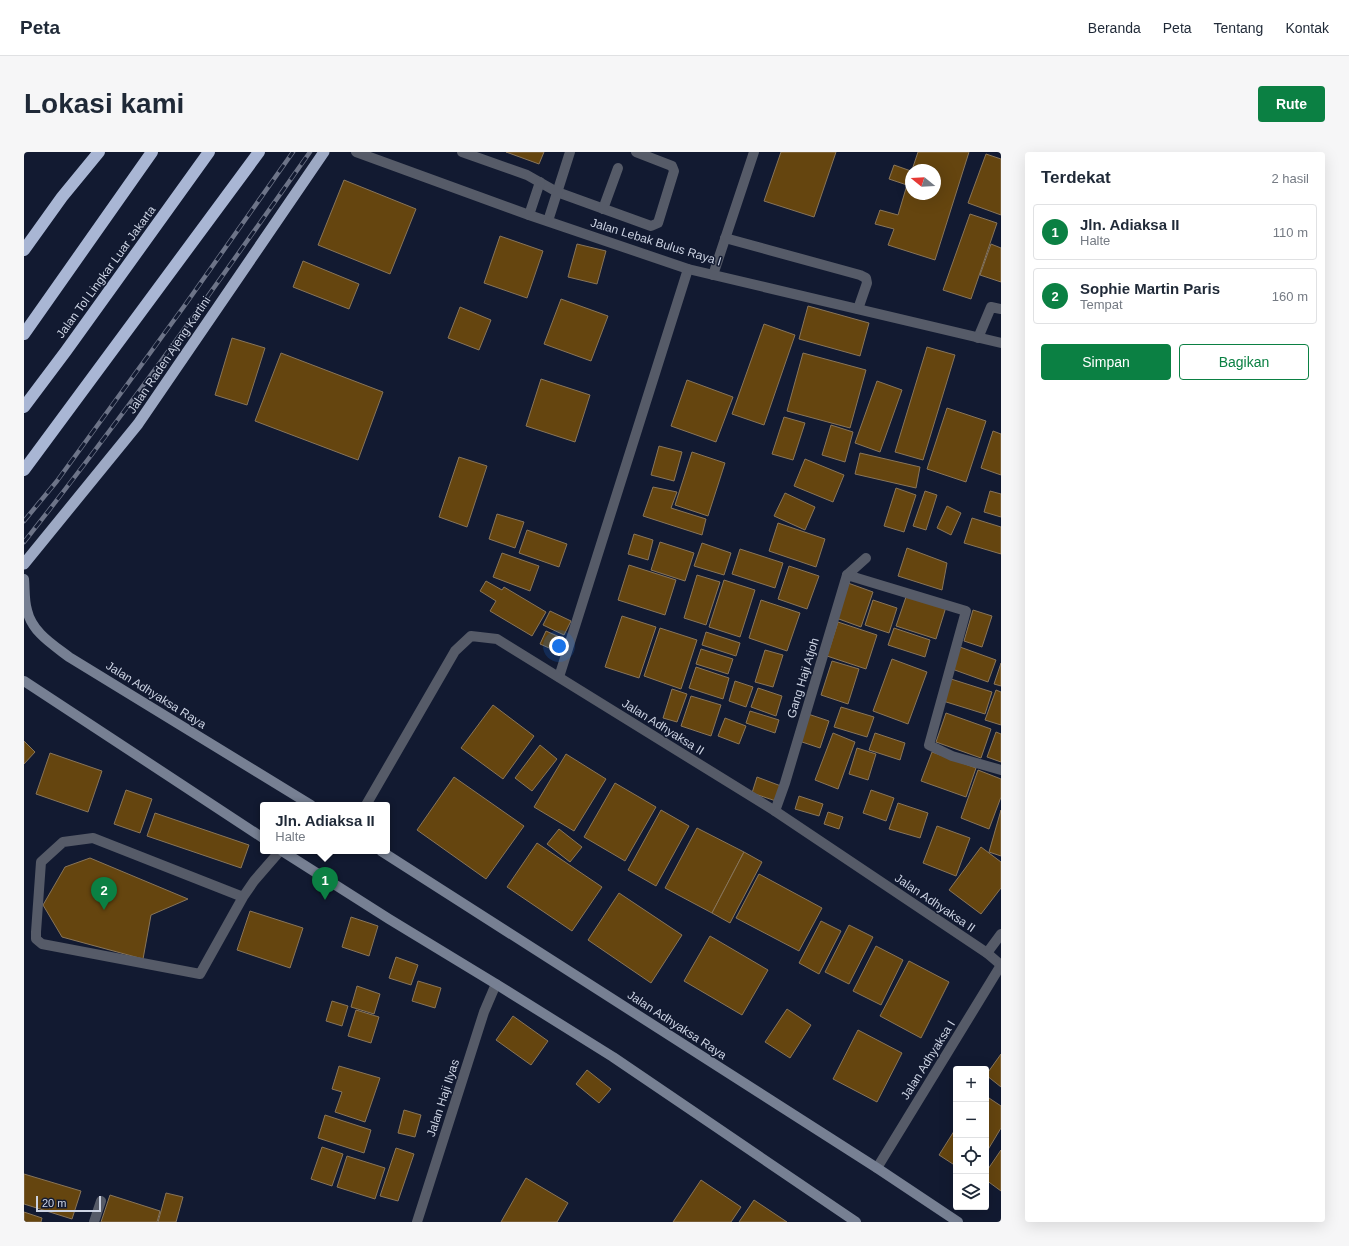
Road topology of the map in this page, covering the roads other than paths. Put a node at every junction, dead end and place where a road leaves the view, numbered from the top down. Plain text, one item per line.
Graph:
1 (99, 152) edge
2 (152, 152) edge
3 (210, 152) edge
4 (260, 152) edge
5 (324, 152) edge
6 (356, 152) edge
7 (462, 152) edge
8 (570, 152) edge
9 (636, 152) edge
10 (754, 152) edge
11 (618, 168) dead end
12 (540, 182) junction
13 (557, 192) junction
14 (603, 209) junction
15 (529, 215) junction
16 (548, 221) junction
17 (725, 238) junction
18 (24, 250) edge
19 (688, 269) junction
20 (713, 275) junction
21 (858, 309) junction
22 (1001, 309) edge
23 (24, 334) edge
24 (978, 338) junction
25 (1001, 343) edge
26 (24, 407) edge
27 (24, 470) edge
28 (866, 558) dead end
29 (24, 564) edge
30 (847, 575) junction
31 (24, 579) edge
32 (559, 678) junction
33 (24, 681) edge
34 (1001, 770) edge
35 (305, 802) edge
36 (368, 802) edge
37 (775, 811) junction
38 (260, 836) edge
39 (278, 854) edge
40 (286, 854) edge
41 (386, 854) edge
42 (243, 897) junction
43 (1001, 934) edge
44 (987, 953) junction
45 (1001, 965) edge
46 (496, 984) junction
47 (877, 1168) junction
48 (101, 1201) dead end
49 (94, 1222) edge
50 (418, 1222) edge
51 (856, 1222) edge
52 (958, 1222) edge

1 - 18 highway
2 - 23 highway
3 - 26 highway, Jalan Tol Lingkar Luar Jakarta
4 - 27 highway
5 - 29 highway, Jalan Raden Ajeng Kartini
6 - 15 street, Jalan Lebak Bulus Raya I
7 - 12 street
8 - 13 street
9 - 14 street
10 - 17 street
11 - 14 street
12 - 13 street
12 - 15 street
13 - 14 street
13 - 16 street
15 - 16 street, Jalan Lebak Bulus Raya I
16 - 19 street, Jalan Lebak Bulus Raya I
17 - 20 street
17 - 21 street
19 - 20 street, Jalan Lebak Bulus Raya I
19 - 32 street
20 - 21 street, Jalan Lebak Bulus Raya I
21 - 24 street, Jalan Lebak Bulus Raya I
22 - 24 street
24 - 25 street, Jalan Lebak Bulus Raya I
28 - 30 street
30 - 34 street
30 - 37 street, Gang Haji Atjoh
31 - 35 main road, Jalan Adhyaksa Raya
32 - 36 street, Jalan Adhyaksa II
32 - 37 street, Jalan Adhyaksa II
33 - 38 main road
37 - 44 street, Jalan Adhyaksa II
39 - 42 street
40 - 46 main road
41 - 47 main road, Jalan Adhyaksa Raya
42 - 42 street
43 - 44 street
44 - 45 street, Jalan Adhyaksa II
45 - 47 street, Jalan Adhyaksa I
46 - 50 street, Jalan Haji Ilyas
46 - 51 main road
47 - 52 main road, Jalan Adhyaksa Raya
48 - 49 street

